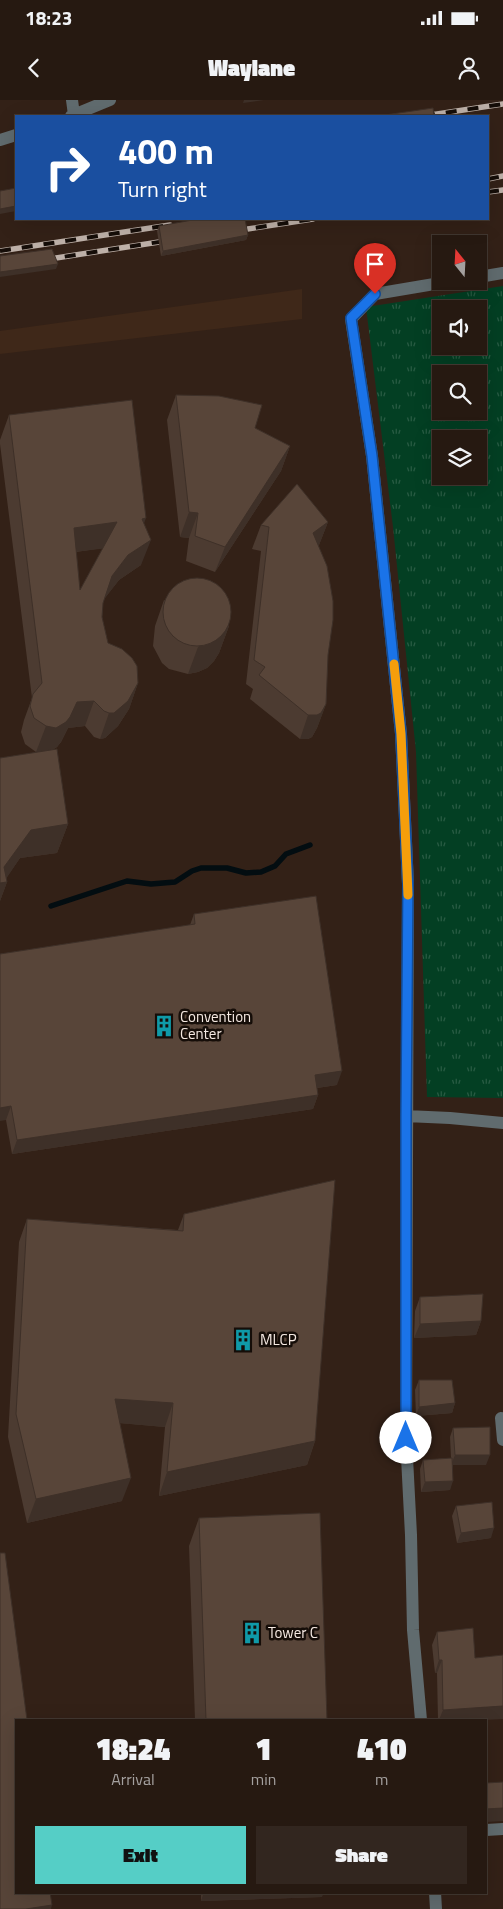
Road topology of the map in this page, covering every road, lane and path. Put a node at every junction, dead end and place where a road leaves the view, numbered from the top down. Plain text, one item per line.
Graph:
1 (72, 100) edge
2 (110, 100) edge
3 (72, 115) edge
4 (15, 136) edge
5 (0, 140) edge
6 (503, 273) edge
7 (488, 276) edge
8 (432, 284) edge
9 (406, 1116) junction
10 (503, 1123) edge
11 (501, 1418) dead end
12 (503, 1440) edge
13 (421, 1719) edge
14 (503, 1829) edge
15 (487, 1830) edge
16 (435, 1894) edge
17 (436, 1909) edge

1 - 3 street
2 - 3 street
4 - 5 street
6 - 7 street
8 - 9 street
9 - 10 street
9 - 13 street
11 - 12 street
14 - 15 street
16 - 17 street

